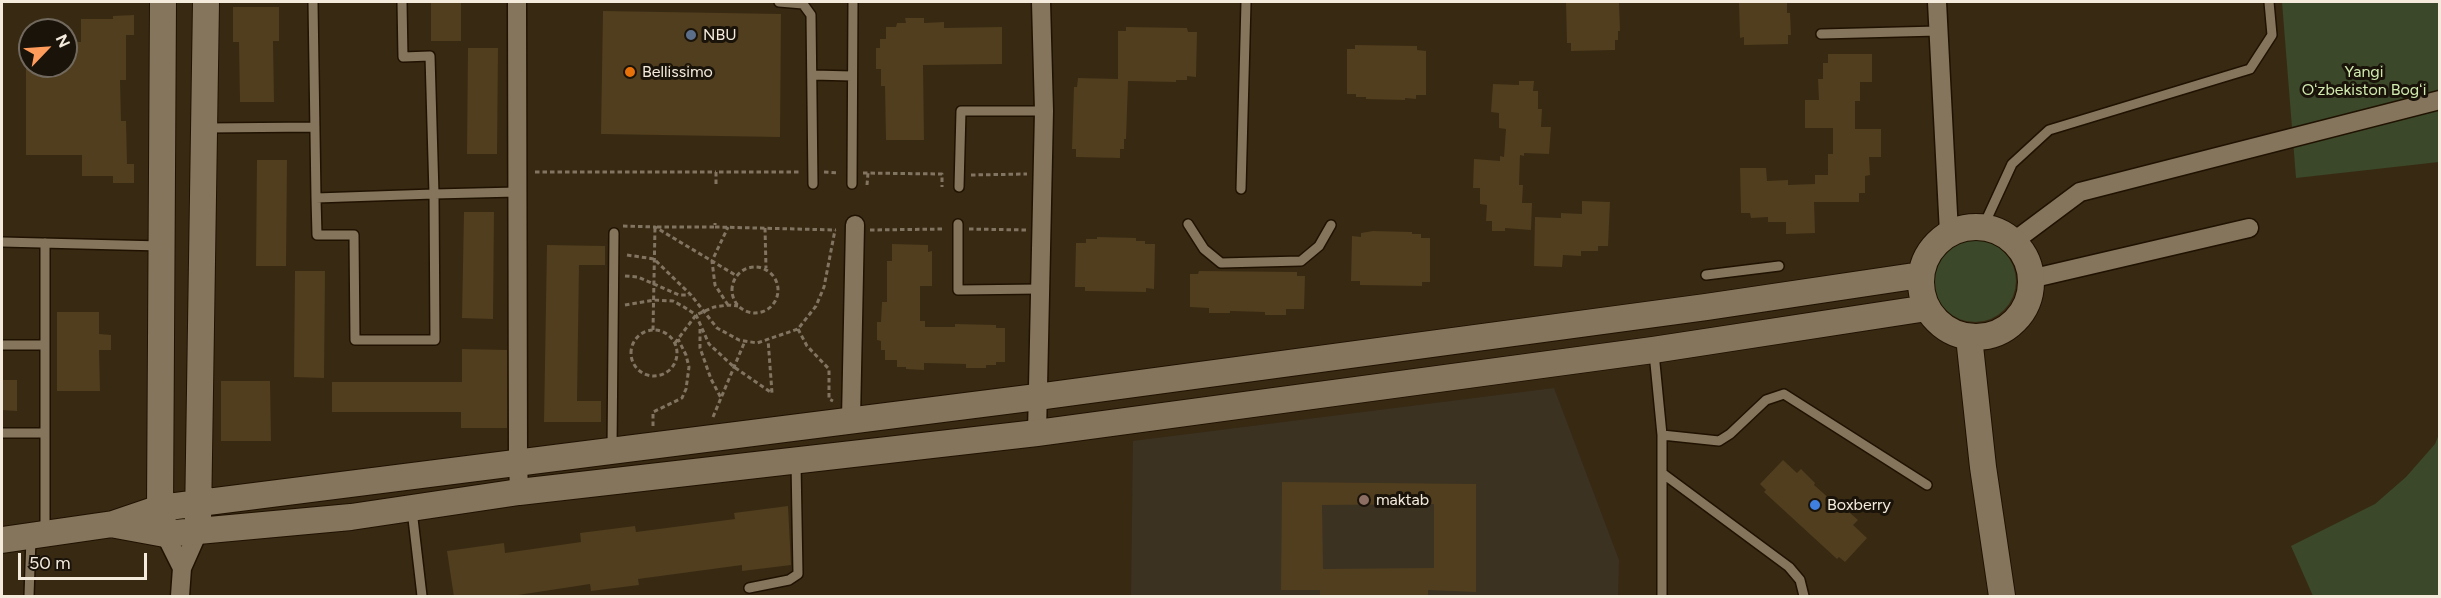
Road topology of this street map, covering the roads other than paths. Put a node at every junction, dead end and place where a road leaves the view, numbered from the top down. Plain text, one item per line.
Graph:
1 (163, 2) edge
2 (206, 2) edge
3 (313, 2) edge
4 (402, 2) edge
5 (517, 2) edge
6 (779, 2) edge
7 (853, 2) edge
8 (1041, 2) edge
9 (1246, 2) edge
10 (1937, 2) edge
11 (2269, 2) edge
12 (1938, 31) junction
13 (1821, 34) dead end
14 (813, 75) junction
15 (852, 76) junction
16 (2439, 100) edge
17 (1044, 111) junction
18 (315, 127) junction
19 (204, 128) junction
20 (813, 184) dead end
21 (852, 184) dead end
22 (959, 187) dead end
23 (1241, 189) dead end
24 (517, 192) junction
25 (434, 194) junction
26 (316, 198) junction
27 (958, 224) dead end
28 (1188, 224) dead end
29 (1331, 225) dead end
30 (859, 227) road end
31 (1983, 227) junction
32 (2249, 228) dead end
33 (614, 233) road end
34 (1949, 233) junction
35 (2, 242) edge
36 (2013, 242) junction
37 (45, 243) junction
38 (162, 246) junction
39 (1779, 266) dead end
40 (1706, 275) dead end
41 (1921, 275) junction
42 (2030, 279) junction
43 (1040, 289) junction
44 (1927, 308) junction
45 (1969, 337) junction
46 (2, 345) edge
47 (45, 345) junction
48 (1653, 350) junction
49 (1037, 397) junction
50 (851, 414) junction
51 (2, 433) edge
52 (45, 433) junction
53 (1037, 433) junction
54 (1662, 435) junction
55 (612, 449) junction
56 (518, 461) junction
57 (796, 461) junction
58 (1662, 473) junction
59 (347, 484) junction
60 (1927, 485) dead end
61 (519, 492) junction
62 (197, 503) junction
63 (160, 508) junction
64 (411, 508) junction
65 (351, 517) junction
66 (113, 524) junction
67 (198, 532) junction
68 (165, 534) junction
69 (38, 535) junction
70 (2, 540) edge
71 (182, 568) junction
72 (749, 588) dead end
73 (29, 597) edge
74 (180, 597) edge
75 (422, 597) edge
76 (1662, 597) edge
77 (1804, 597) edge
78 (2002, 597) edge

1 - 38 street
2 - 19 street
3 - 18 lane
4 - 25 lane
5 - 24 street
6 - 14 lane
7 - 15 lane
8 - 17 street
9 - 23 lane
10 - 12 street
11 - 31 lane
12 - 13 lane
12 - 34 street
14 - 15 lane
14 - 20 lane
15 - 21 lane
16 - 36 street
17 - 22 lane
17 - 43 street
18 - 19 lane
18 - 26 lane
19 - 62 street
24 - 25 lane
24 - 56 street
25 - 26 lane
25 - 26 lane
27 - 43 lane
28 - 29 lane
30 - 50 street
31 - 34 street
31 - 36 street
32 - 42 street
33 - 55 lane
34 - 41 street
35 - 37 lane
36 - 42 street
37 - 38 lane
37 - 47 lane
38 - 63 street
39 - 40 lane
41 - 44 street
41 - 49 street
42 - 45 street
43 - 49 street
44 - 45 street
44 - 48 street
45 - 78 street
46 - 47 lane
47 - 52 lane
48 - 53 street
48 - 54 lane
49 - 50 street
49 - 53 street
50 - 55 street
51 - 52 lane
52 - 69 lane
53 - 57 street
54 - 58 lane
54 - 60 lane
55 - 56 street
56 - 59 street
56 - 61 street
57 - 61 street
57 - 72 lane
58 - 76 lane
58 - 77 lane
59 - 62 street
59 - 65 street
61 - 64 street
62 - 63 street
62 - 67 street
63 - 66 street
63 - 68 street
64 - 65 street
64 - 75 lane
65 - 67 street
66 - 68 street
66 - 69 street
67 - 68 street
67 - 71 street
68 - 71 street
69 - 70 street
69 - 73 lane
71 - 74 street

